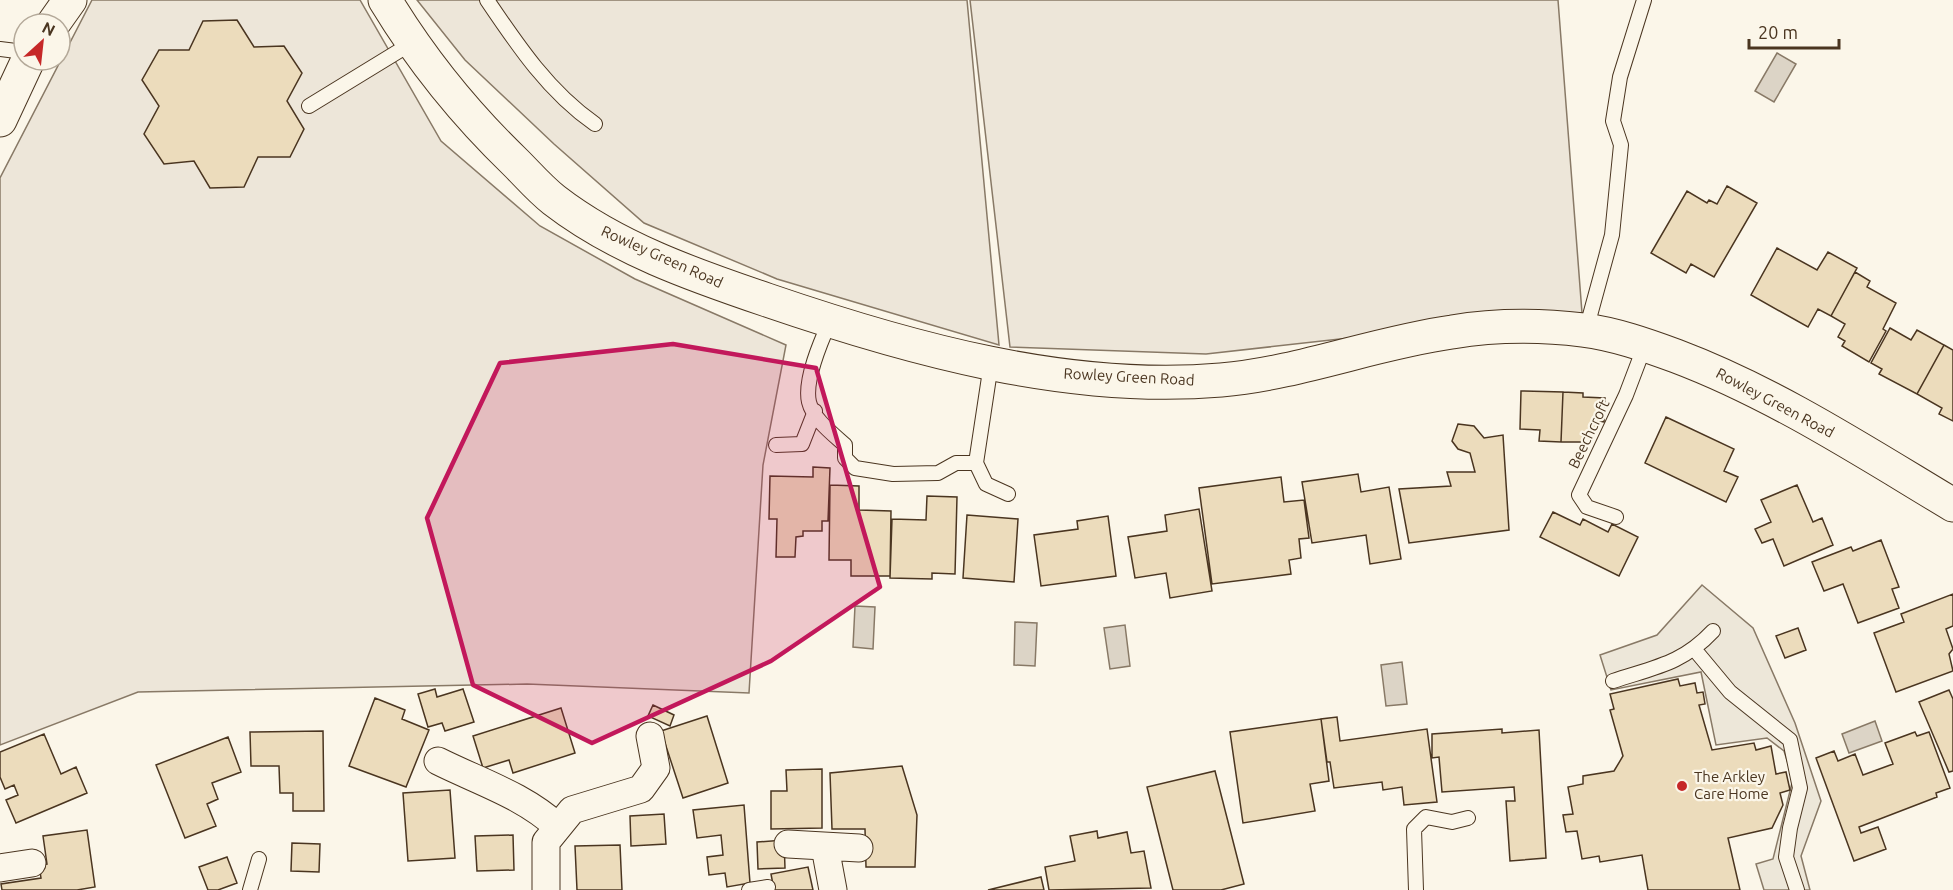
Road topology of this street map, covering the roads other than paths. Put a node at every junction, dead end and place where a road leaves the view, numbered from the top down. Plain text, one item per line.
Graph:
1 (386, 0) edge
2 (487, 0) edge
3 (1644, 0) edge
4 (412, 43) junction
5 (22, 72) edge
6 (309, 106) dead end
7 (0, 120) edge
8 (595, 124) dead end
9 (830, 321) junction
10 (1586, 330) junction
11 (1645, 345) junction
12 (991, 363) junction
13 (815, 411) junction
14 (776, 445) dead end
15 (976, 463) junction
16 (1008, 494) dead end
17 (1953, 505) edge
18 (1616, 517) dead end
19 (1713, 631) dead end
20 (1695, 650) junction
21 (1613, 681) dead end
22 (650, 736) dead end
23 (438, 761) dead end
24 (1468, 818) dead end
25 (558, 827) junction
26 (788, 844) dead end
27 (825, 847) junction
28 (859, 848) dead end
29 (258, 859) dead end
30 (32, 863) dead end
31 (0, 868) edge
32 (768, 887) dead end
33 (250, 890) edge
34 (546, 890) edge
35 (749, 890) edge
36 (833, 890) edge
37 (1416, 890) edge
38 (1797, 890) edge

1 - 4 street, Rowley Green Road
2 - 8 lane
3 - 10 lane
4 - 6 lane
4 - 9 street, Rowley Green Road
5 - 7 street
9 - 12 street, Rowley Green Road
9 - 13 lane
10 - 11 street, Rowley Green Road
10 - 12 street, Rowley Green Road
11 - 17 street, Rowley Green Road
11 - 18 lane, Beechcroft
12 - 15 lane
13 - 14 lane
13 - 15 lane
15 - 16 lane
19 - 20 lane
20 - 21 lane
20 - 38 lane
22 - 25 street
23 - 25 street
24 - 37 lane
25 - 34 street
26 - 27 street
27 - 28 street
27 - 36 street
29 - 33 lane
30 - 31 street
32 - 35 lane

